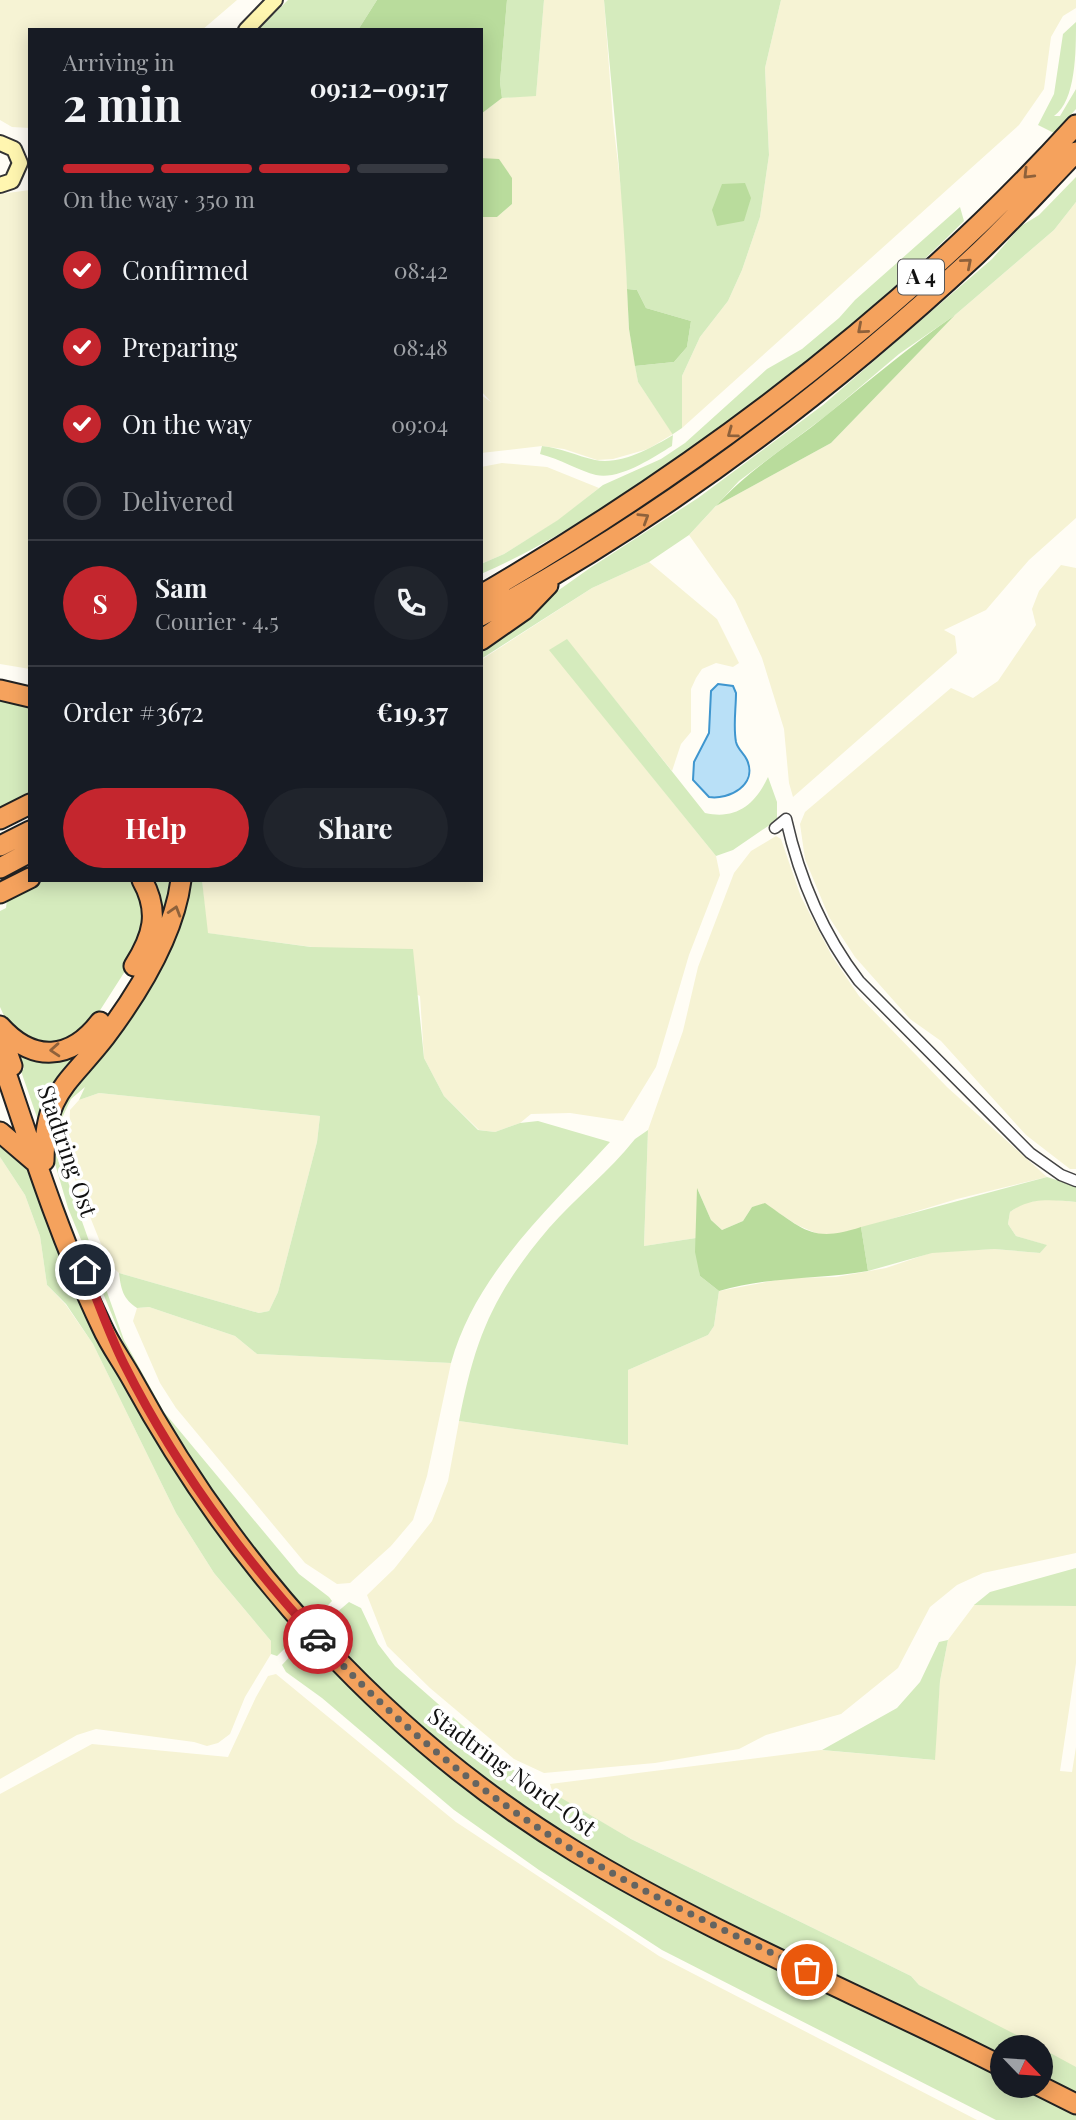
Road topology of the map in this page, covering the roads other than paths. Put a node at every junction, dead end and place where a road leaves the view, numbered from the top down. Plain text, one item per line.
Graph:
1 (263, 0) edge
2 (275, 0) edge
3 (236, 28) edge
4 (248, 28) edge
5 (1076, 125) edge
6 (4, 144) edge
7 (28, 148) edge
8 (1076, 152) edge
9 (25, 164) edge
10 (0, 185) edge
11 (565, 567) junction
12 (514, 576) junction
13 (483, 583) edge
14 (483, 594) edge
15 (483, 615) edge
16 (483, 638) edge
17 (0, 677) edge
18 (28, 683) edge
19 (0, 690) edge
20 (28, 697) edge
21 (28, 805) edge
22 (0, 819) edge
23 (775, 828) dead end
24 (28, 832) edge
25 (0, 846) edge
26 (28, 853) edge
27 (0, 868) edge
28 (28, 879) edge
29 (143, 882) edge
30 (181, 882) edge
31 (0, 893) edge
32 (0, 1027) edge
33 (0, 1032) edge
34 (0, 1055) edge
35 (0, 1132) edge
36 (40, 1163) junction
37 (1076, 1181) edge
38 (122, 1362) joint
39 (990, 2061) edge
40 (1054, 2093) edge
41 (1076, 2104) edge

1 - 3 main road
2 - 4 main road
5 -> 12 highway, A 4
6 - 7 main road
6 - 9 main road
11 -> 8 highway, A 4
9 - 10 main road
11 - 15 highway, A 4
11 - 16 highway
12 - 13 highway
12 - 14 highway, A 4
17 - 18 highway
19 - 20 highway
21 - 22 highway
23 - 37 street
24 - 25 highway
26 - 27 highway
28 - 31 highway
29 -> 32 highway
36 -> 30 highway
33 - 36 highway, Stadtring Ost
34 - 36 highway
35 - 36 highway
36 - 38 highway, Stadtring Ost
38 - 39 highway, Stadtring Nord-Ost
40 - 41 highway

